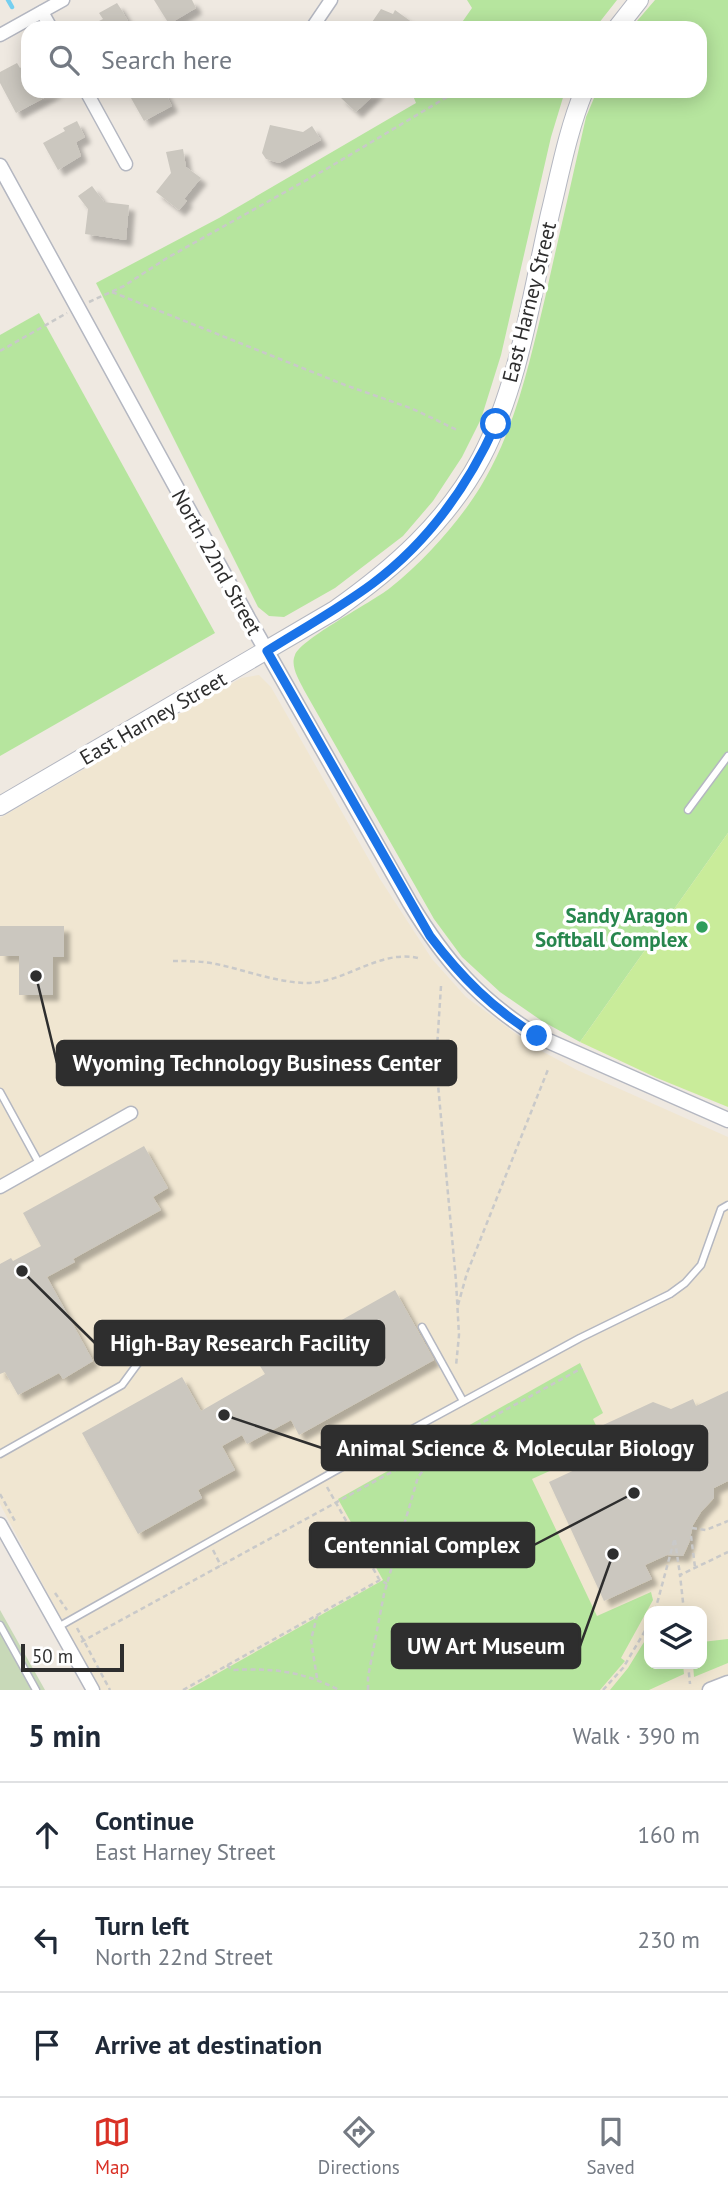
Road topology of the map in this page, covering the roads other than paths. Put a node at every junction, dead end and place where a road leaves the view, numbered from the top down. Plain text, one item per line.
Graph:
1 (63, 0) edge
2 (331, 0) edge
3 (639, 0) edge
4 (42, 12) junction
5 (26, 21) edge
6 (47, 21) edge
7 (317, 21) edge
8 (622, 21) edge
9 (21, 24) edge
10 (0, 35) edge
11 (90, 98) edge
12 (582, 98) edge
13 (126, 164) dead end
14 (0, 166) edge
15 (267, 651) junction
16 (728, 756) edge
17 (0, 806) edge
18 (688, 810) dead end
19 (0, 1091) edge
20 (131, 1113) dead end
21 (728, 1120) edge
22 (40, 1165) junction
23 (0, 1188) edge
24 (728, 1205) edge
25 (422, 1327) dead end
26 (155, 1335) dead end
27 (463, 1401) junction
28 (0, 1454) edge
29 (0, 1524) edge
30 (0, 1625) edge
31 (58, 1627) junction
32 (728, 1683) edge
33 (36, 1690) edge
34 (93, 1690) edge
35 (710, 1690) edge

1 - 4 street
2 - 7 street
3 - 8 main road
4 - 5 street
4 - 6 street
9 - 10 street
11 - 13 street
12 - 15 main road, East Harney Street
14 - 15 street, North 22nd Street
15 - 17 main road, East Harney Street
15 - 21 street, North 22nd Street
16 - 18 lane
19 - 22 lane
20 - 22 street
22 - 23 street
24 - 27 lane
25 - 27 lane
26 - 28 lane
27 - 31 lane
29 - 31 street
30 - 33 lane
31 - 34 street
32 - 35 street

